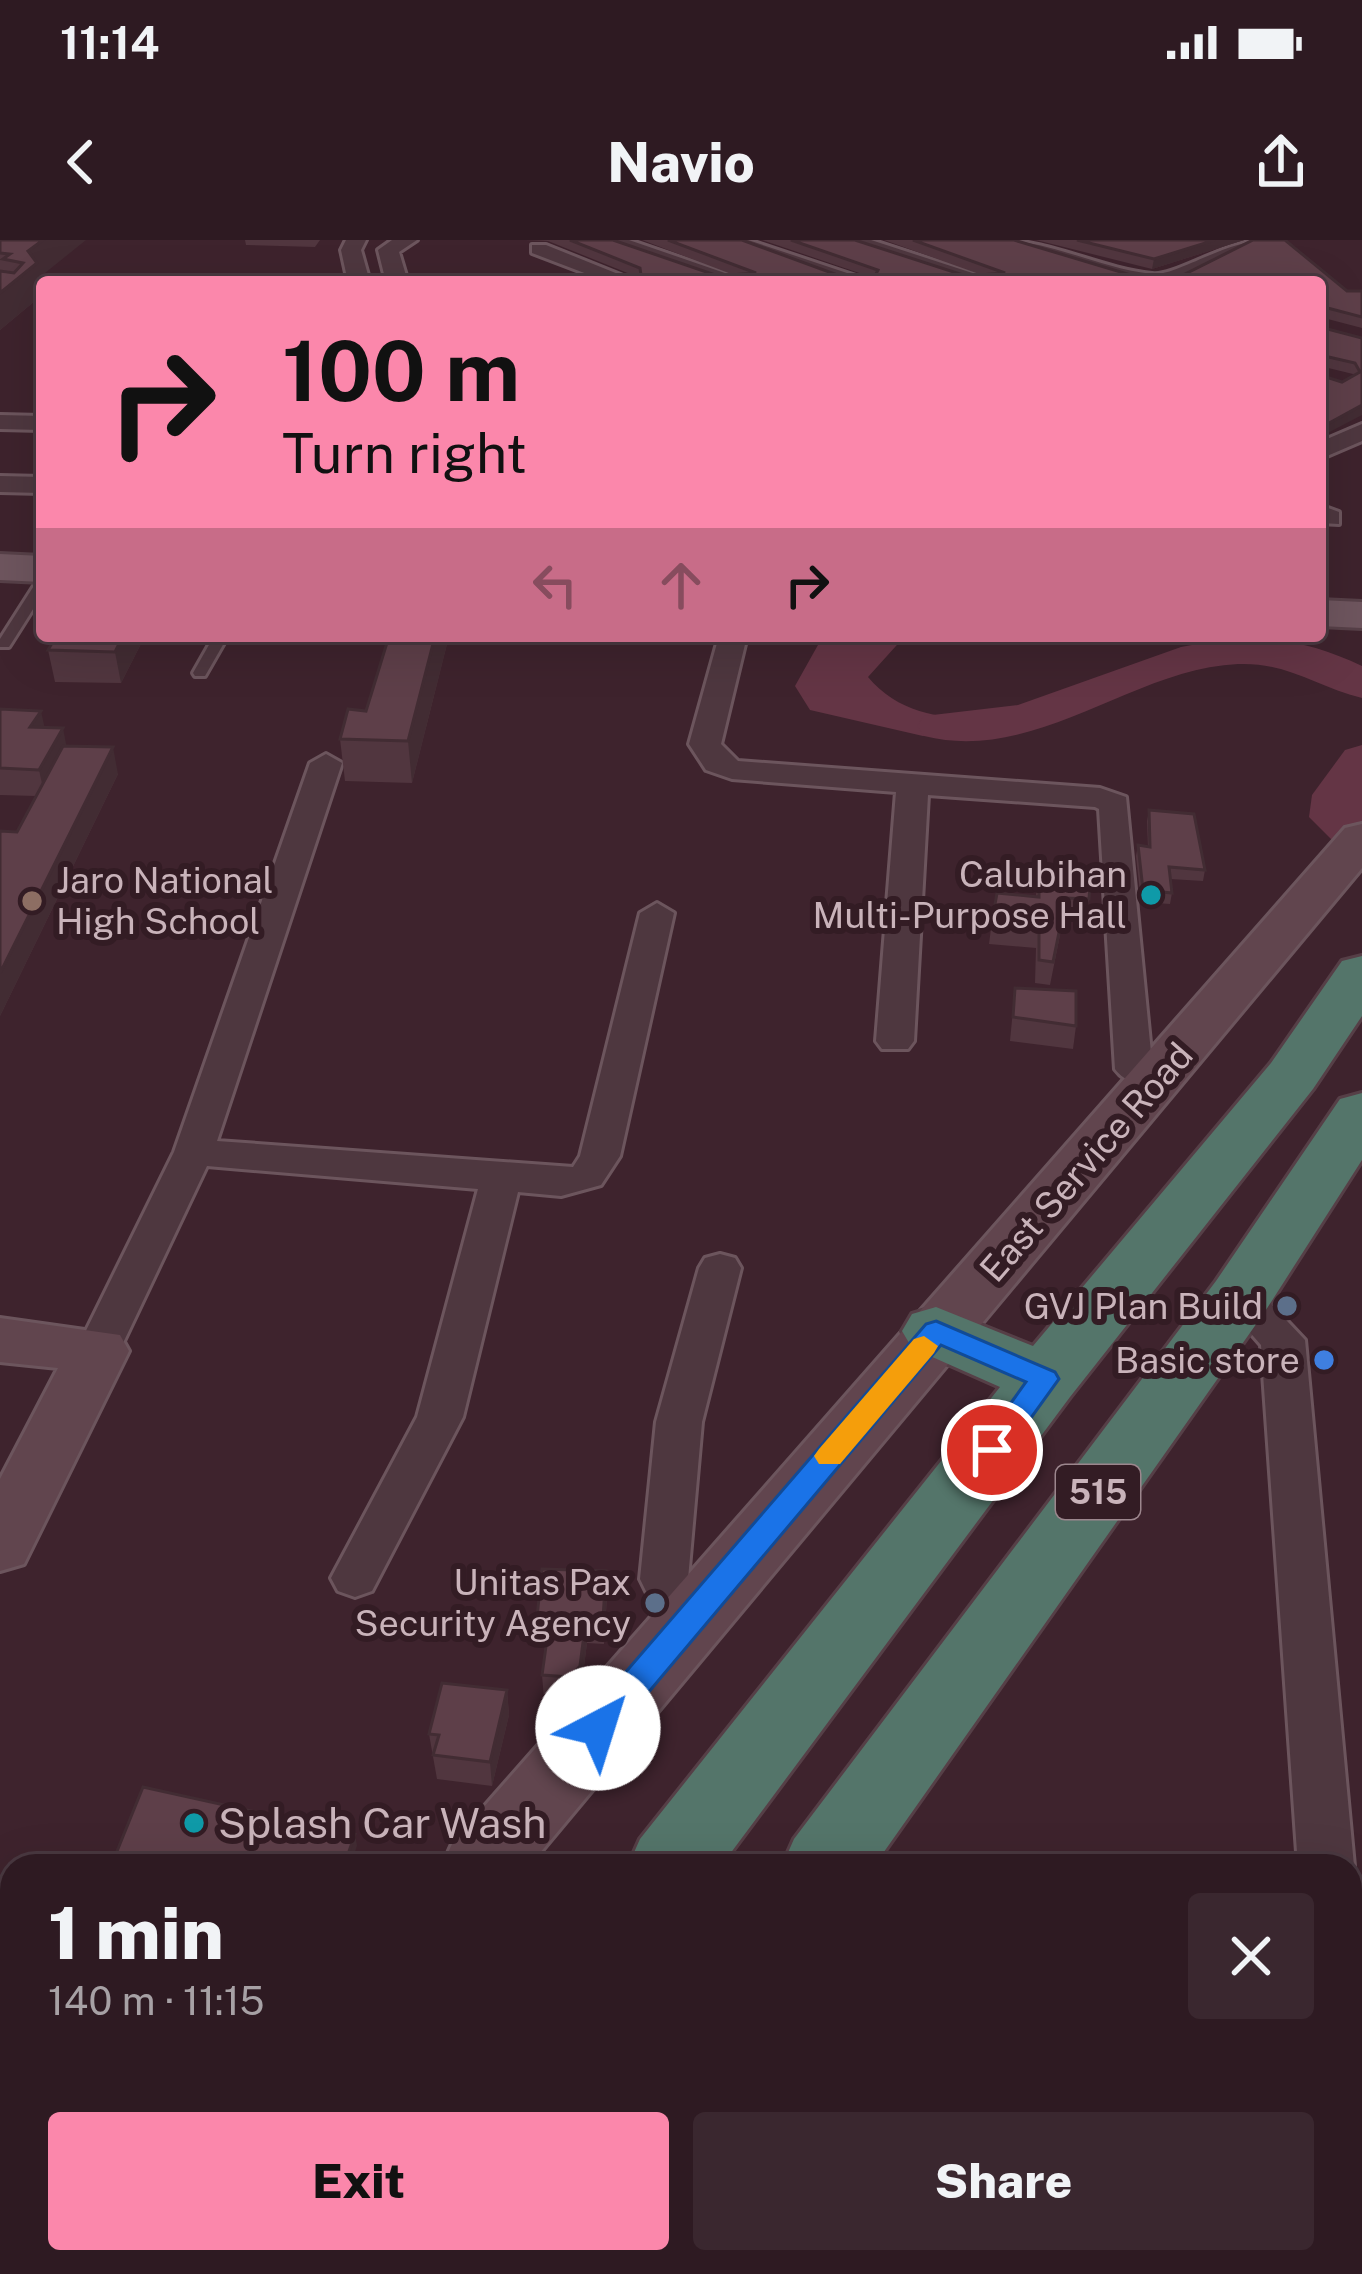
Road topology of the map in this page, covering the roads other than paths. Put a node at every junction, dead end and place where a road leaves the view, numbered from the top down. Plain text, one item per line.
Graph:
1 (356, 240) edge
2 (407, 240) edge
3 (608, 240) edge
4 (727, 240) edge
5 (849, 240) edge
6 (1006, 240) edge
7 (1257, 240) edge
8 (1189, 244) edge
9 (547, 245) edge
10 (963, 248) edge
11 (1222, 253) junction
12 (924, 262) junction
13 (358, 276) edge
14 (395, 276) edge
15 (614, 276) edge
16 (721, 276) edge
17 (844, 276) edge
18 (888, 276) edge
19 (970, 276) edge
20 (1136, 276) edge
21 (1171, 276) edge
22 (0, 422) edge
23 (36, 423) edge
24 (1362, 431) edge
25 (1326, 449) edge
26 (0, 484) edge
27 (36, 485) edge
28 (0, 567) edge
29 (36, 569) edge
30 (36, 593) edge
31 (1326, 613) edge
32 (1362, 615) edge
33 (218, 642) edge
34 (731, 642) edge
35 (4, 644) dead end
36 (200, 673) dead end
37 (326, 763) dead end
38 (913, 784) junction
39 (1362, 838) edge
40 (657, 913) dead end
41 (1362, 974) edge
42 (896, 1041) dead end
43 (1292, 1076) junction
44 (1162, 1079) junction
45 (1362, 1108) edge
46 (194, 1152) junction
47 (500, 1178) junction
48 (720, 1268) dead end
49 (1240, 1297) junction
50 (936, 1331) junction
51 (0, 1340) edge
52 (98, 1351) junction
53 (1045, 1379) junction
54 (0, 1545) edge
55 (355, 1578) dead end
56 (686, 1624) junction
57 (491, 1854) edge
58 (680, 1854) edge
59 (844, 1854) edge
60 (1325, 1854) edge

1 - 13 street
2 - 14 street
3 - 16 street
4 - 17 street
5 - 12 street
6 - 20 street
7 - 11 street
8 - 11 street
9 - 15 street
10 - 12 street
11 - 21 street
12 - 18 street
12 - 19 street
22 - 23 street
24 - 25 street
26 - 27 street
28 - 29 main road
30 - 35 lane
31 - 32 main road
33 - 36 lane
34 - 38 street
37 - 46 street
38 - 42 street
38 - 44 street
39 - 44 street, East Service Road
40 - 47 street
41 - 43 highway
43 - 45 highway
43 - 53 highway
44 - 50 street, East Service Road
45 - 49 highway, 515
46 - 47 street
46 - 52 street
47 - 55 street
48 - 56 street
49 - 59 highway, 515
49 - 60 street
50 - 53 highway
50 - 56 street, East Service Road
51 - 52 street
52 - 54 street
53 - 58 highway
56 - 57 street, East Service Road

